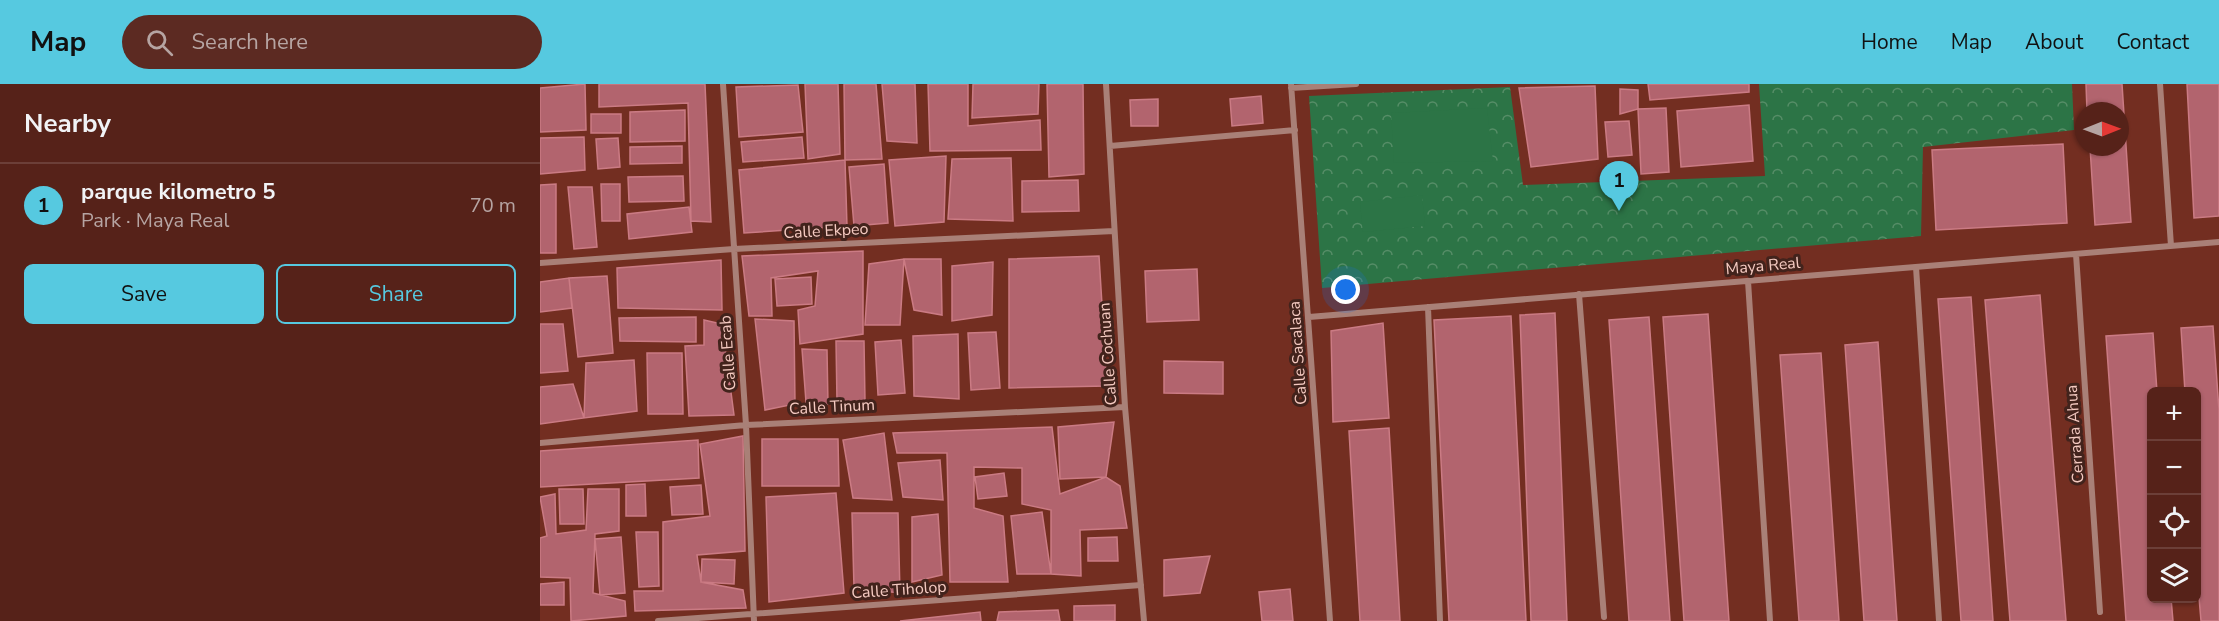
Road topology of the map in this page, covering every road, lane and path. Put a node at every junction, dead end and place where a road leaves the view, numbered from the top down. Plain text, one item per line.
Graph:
1 (723, 84) edge
2 (1106, 84) edge
3 (1356, 84) edge
4 (2160, 84) edge
5 (1291, 86) edge
6 (1295, 130) junction
7 (1110, 146) junction
8 (1114, 231) junction
9 (2219, 242) edge
10 (2171, 246) junction
11 (734, 249) junction
12 (2076, 254) junction
13 (540, 263) edge
14 (1916, 267) junction
15 (1748, 281) junction
16 (1579, 294) junction
17 (1428, 307) junction
18 (1309, 317) junction
19 (1125, 407) junction
20 (746, 425) junction
21 (540, 443) edge
22 (1141, 585) junction
23 (2100, 612) dead end
24 (1604, 617) dead end
25 (754, 618) edge
26 (658, 621) edge
27 (1144, 621) edge
28 (1330, 621) edge
29 (1440, 621) edge
30 (1770, 621) edge
31 (1939, 621) edge

1 - 11 street, Calle Ecab
2 - 7 street, Calle Cochuan
3 - 5 street
4 - 10 street
5 - 6 street, Calle Sacalaca
6 - 7 street
6 - 18 street, Calle Sacalaca
7 - 8 street, Calle Cochuan
8 - 11 street, Calle Ekpeo
8 - 19 street, Calle Cochuan
9 - 10 street, Maya Real
10 - 12 street, Maya Real
11 - 13 street, Calle Ekpeo
11 - 20 street, Calle Ecab
12 - 14 street, Maya Real
12 - 23 street, Cerrada Ahua
14 - 15 street, Maya Real
14 - 31 street
15 - 16 street, Maya Real
15 - 30 street
16 - 17 street, Maya Real
16 - 24 street
17 - 18 street, Maya Real
17 - 29 street
18 - 28 street, Calle Sacalaca
19 - 20 street, Calle Tinum
19 - 22 street, Calle Cochuan
20 - 21 street, Calle Tinum
20 - 25 street, Calle Ecab
22 - 25 street, Calle Tiholop
22 - 27 street, Calle Cochuan
25 - 26 street, Calle Tiholop

